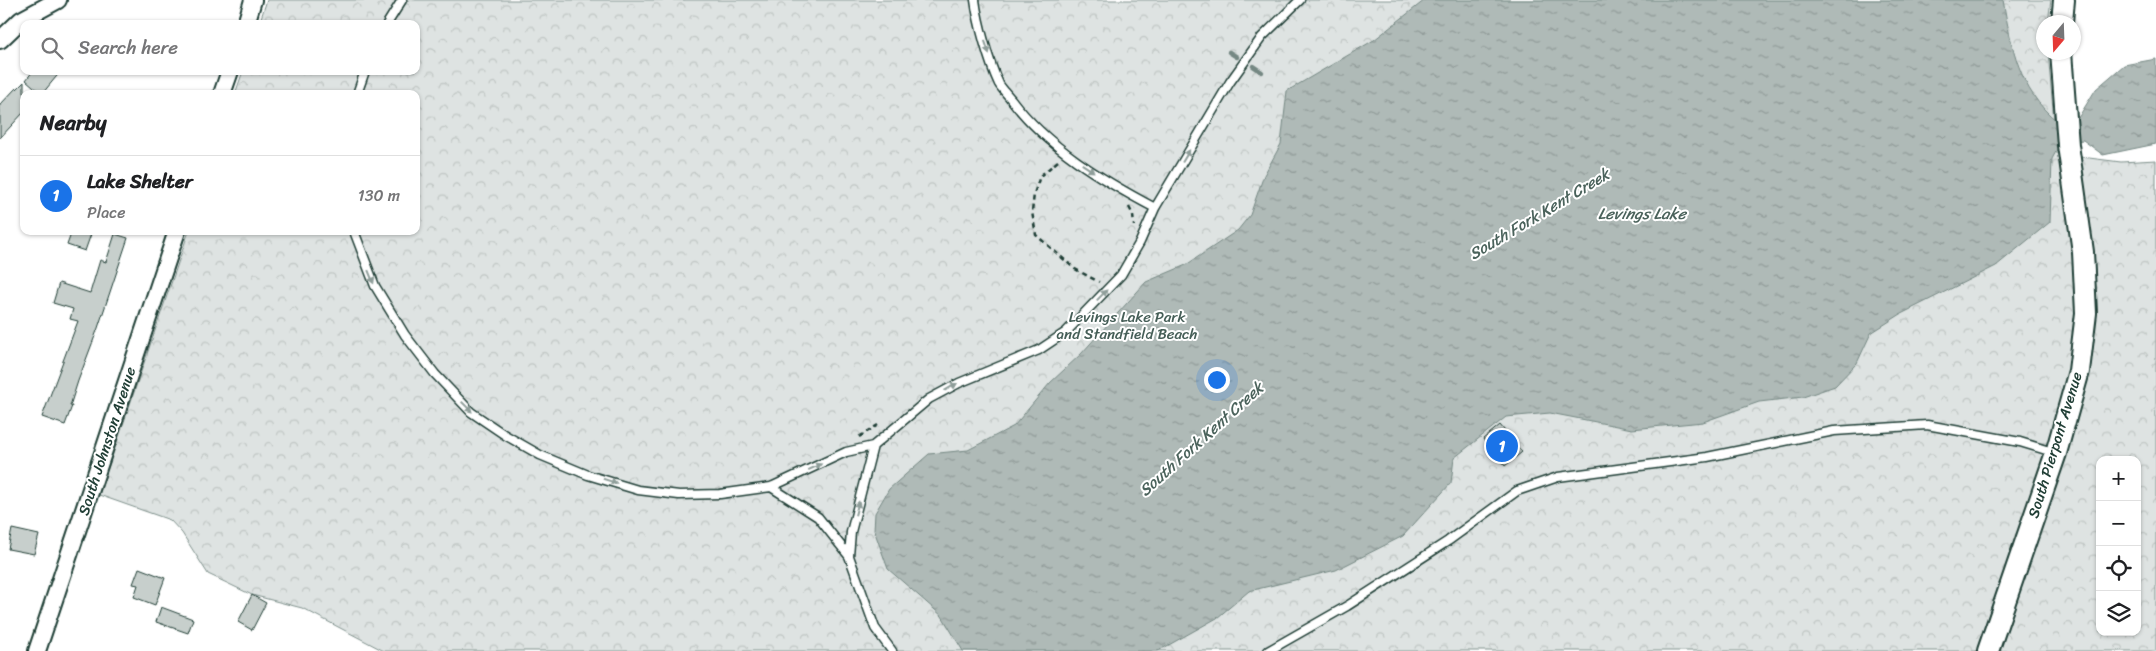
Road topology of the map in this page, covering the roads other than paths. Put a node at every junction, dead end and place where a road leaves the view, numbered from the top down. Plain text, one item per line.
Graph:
1 (58, 0) edge
2 (252, 0) edge
3 (402, 0) edge
4 (975, 0) edge
5 (1300, 0) edge
6 (2064, 0) edge
7 (2063, 15) edge
8 (21, 20) edge
9 (247, 20) edge
10 (390, 20) edge
11 (20, 21) edge
12 (0, 40) edge
13 (2062, 60) edge
14 (229, 75) edge
15 (364, 75) edge
16 (223, 90) edge
17 (358, 90) edge
18 (1155, 208) junction
19 (176, 235) edge
20 (356, 235) edge
21 (873, 446) junction
22 (2056, 453) junction
23 (771, 487) junction
24 (849, 556) junction
25 (38, 651) edge
26 (892, 651) edge
27 (1268, 651) edge
28 (1988, 651) edge

1 - 8 street
2 - 9 street
3 - 10 lane
4 -> 18 lane
18 -> 5 lane
6 - 7 street
11 - 12 street
13 - 22 street, South Pierpont Avenue
14 - 16 street
15 - 17 lane
21 -> 18 lane
19 - 25 street, South Johnston Avenue
20 -> 23 lane
23 -> 21 lane
24 -> 21 lane
22 - 27 lane
22 - 28 street, South Pierpont Avenue
23 - 24 lane
24 - 26 lane

